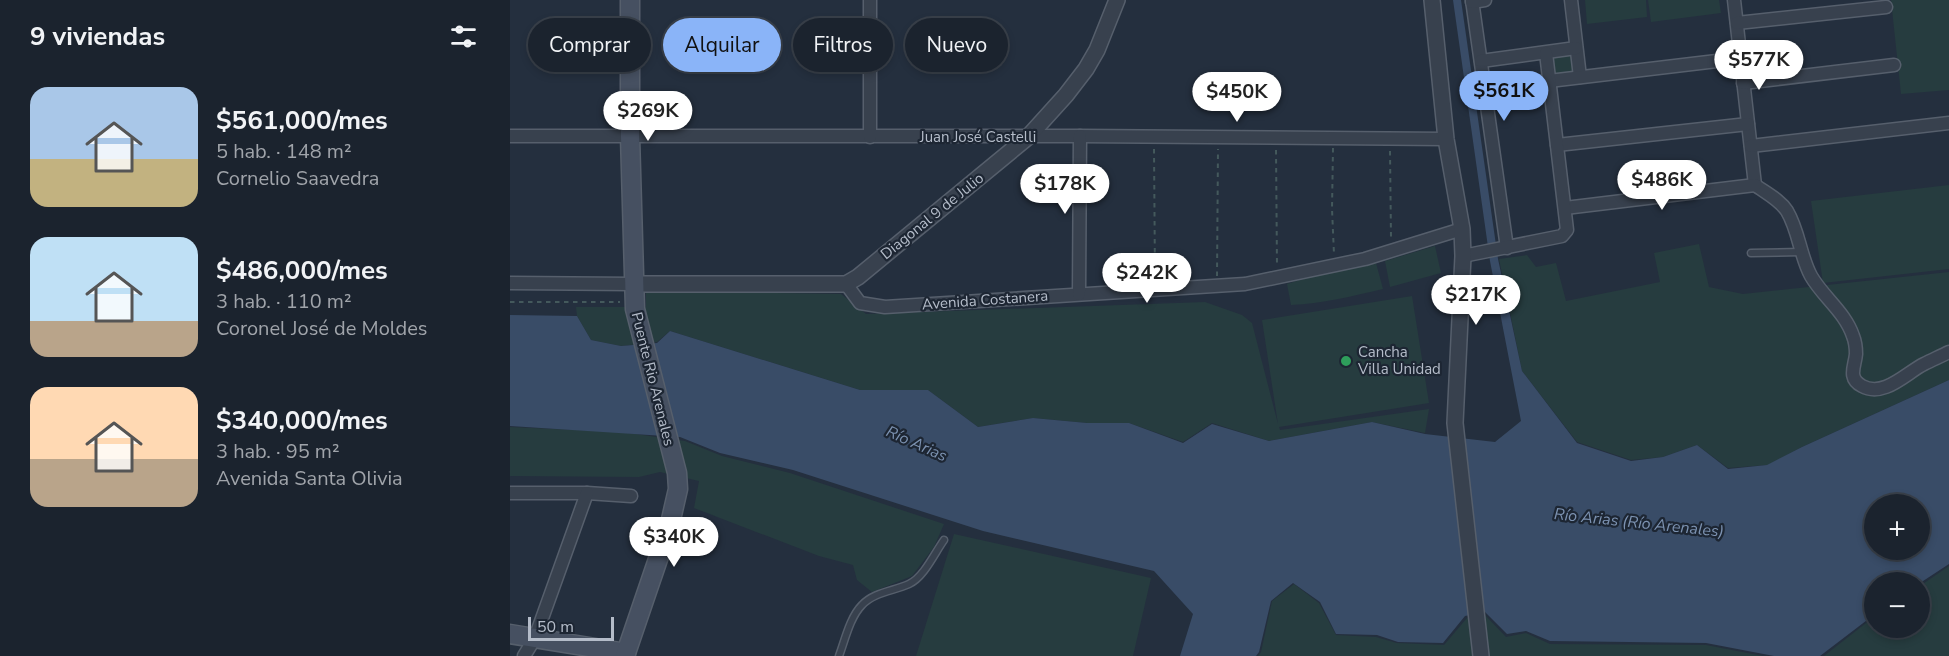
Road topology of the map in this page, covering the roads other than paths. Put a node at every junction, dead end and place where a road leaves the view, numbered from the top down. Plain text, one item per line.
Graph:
1 (630, 0) edge
2 (870, 0) edge
3 (1117, 0) edge
4 (1432, 0) edge
5 (1476, 0) edge
6 (1571, 0) edge
7 (1734, 0) edge
8 (1886, 7) dead end
9 (1737, 23) junction
10 (1576, 48) junction
11 (1546, 53) junction
12 (1742, 58) junction
13 (1481, 61) junction
14 (1894, 65) dead end
15 (1580, 77) junction
16 (1549, 81) junction
17 (1743, 83) junction
18 (1949, 123) edge
19 (1748, 124) junction
20 (510, 136) edge
21 (630, 136) junction
22 (1080, 136) junction
23 (870, 137) junction
24 (1028, 137) junction
25 (1446, 140) junction
26 (1557, 145) junction
27 (1751, 146) junction
28 (1755, 185) junction
29 (1565, 208) junction
30 (1462, 229) junction
31 (1507, 248) junction
32 (1801, 252) junction
33 (1750, 253) dead end
34 (1463, 256) junction
35 (510, 283) edge
36 (846, 284) junction
37 (1079, 294) junction
38 (634, 298) junction
39 (1949, 352) edge
40 (510, 493) edge
41 (587, 493) junction
42 (631, 496) dead end
43 (944, 540) dead end
44 (510, 634) edge
45 (535, 638) junction
46 (625, 654) edge
47 (524, 656) edge
48 (839, 656) edge
49 (1481, 656) edge

1 - 21 main road, Puente Rio Arenales
2 - 23 street
3 - 24 street, Diagonal 9 de Julio
4 - 25 street
5 - 13 street
6 - 10 street
7 - 9 street
8 - 9 street
9 - 12 street
10 - 11 street
10 - 15 street
11 - 13 street
11 - 16 street
12 - 15 street
12 - 17 street
13 - 31 street
14 - 17 street
15 - 16 street
16 - 26 street
17 - 19 street
18 - 27 street
19 - 26 street
19 - 27 street
20 - 21 street, Juan José Castelli
21 - 23 street, Juan José Castelli
21 - 38 main road, Puente Rio Arenales
22 - 24 street, Juan José Castelli
22 - 25 street, Juan José Castelli
22 - 37 street
23 - 24 street, Juan José Castelli
24 - 36 street, Diagonal 9 de Julio
25 - 30 street
26 - 29 street
27 - 28 street
28 - 29 street
28 - 32 street
29 - 31 street
30 - 34 street
30 - 37 street, Avenida Costanera
31 - 34 street
32 - 33 lane
32 - 39 street
34 - 49 street
35 - 38 street
36 - 37 street, Avenida Costanera
36 - 38 street
38 - 46 main road, Puente Rio Arenales
40 - 41 street
41 - 42 street
41 - 45 street
43 - 48 lane
44 - 45 main road
45 - 46 main road
45 - 47 street

